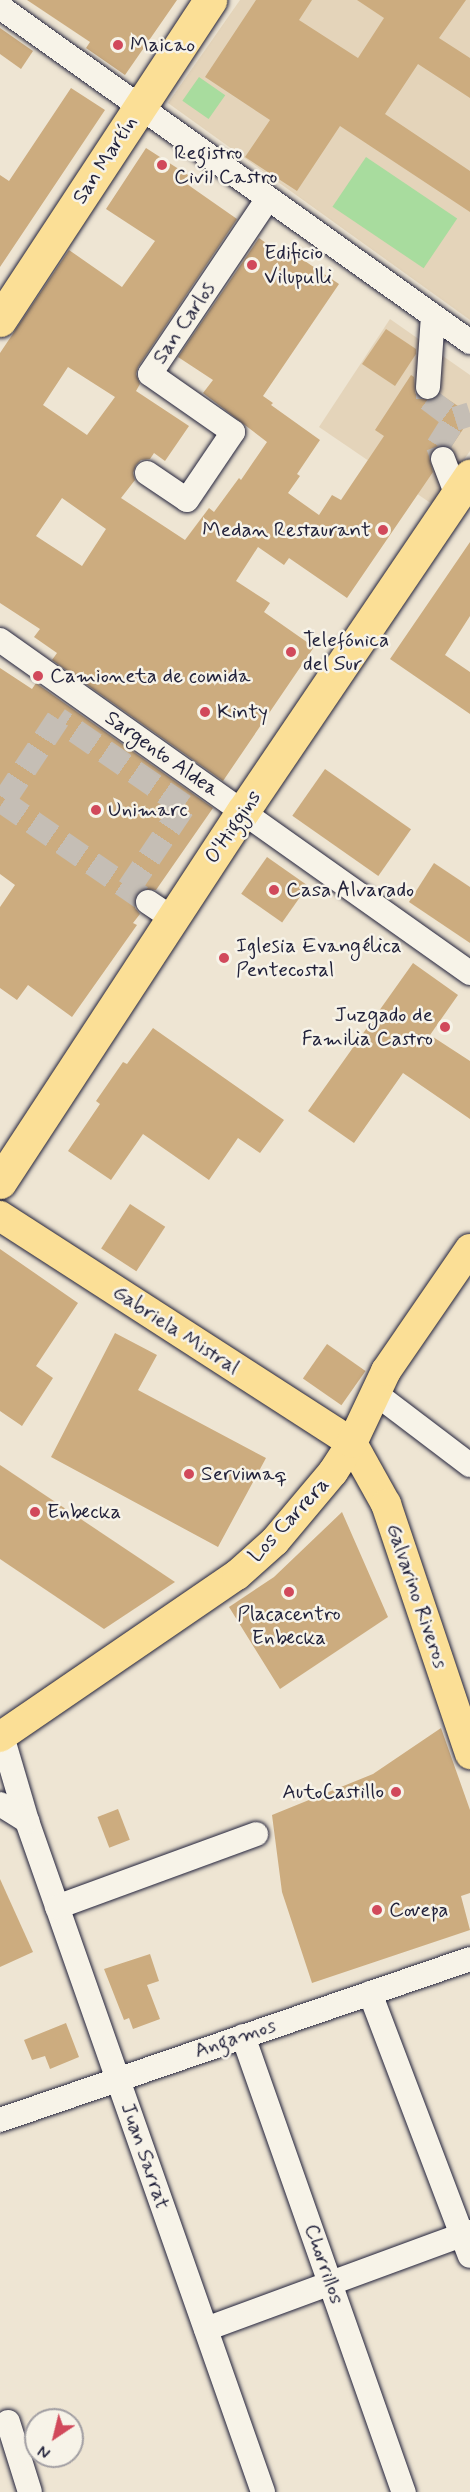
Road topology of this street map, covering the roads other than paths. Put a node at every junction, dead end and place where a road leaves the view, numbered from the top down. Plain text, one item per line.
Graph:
1 (210, 0) edge
2 (0, 7) edge
3 (139, 108) junction
4 (267, 200) junction
5 (432, 316) junction
6 (0, 320) edge
7 (470, 342) edge
8 (428, 387) tunnel mouth
9 (147, 473) dead end
10 (457, 477) tunnel mouth
11 (0, 640) edge
12 (243, 811) junction
13 (470, 973) edge
14 (0, 1182) edge
15 (0, 1216) edge
16 (470, 1249) edge
17 (375, 1393) junction
18 (352, 1443) junction
19 (470, 1465) edge
20 (1, 1737) edge
21 (470, 1754) edge
22 (0, 1804) edge
23 (27, 1821) junction
24 (256, 1834) dead end
25 (57, 1907) junction
26 (470, 1959) edge
27 (370, 1993) junction
28 (243, 2036) junction
29 (117, 2078) junction
30 (0, 2120) edge
31 (467, 2241) edge
32 (330, 2283) junction
33 (206, 2329) junction
34 (8, 2422) dead end
35 (30, 2492) edge
36 (263, 2492) edge
37 (404, 2492) edge

1 - 3 highway, San Martín
2 - 3 street
3 - 4 street
3 - 6 highway, San Martín
4 - 5 street
4 - 9 street, San Carlos
5 - 7 street
5 - 8 street
10 - 12 highway, O'Higgins
11 - 12 street, Sargento Aldea
12 - 13 street, Sargento Aldea
12 - 14 highway, O'Higgins
15 - 18 main road, Gabriela Mistral
16 - 17 main road, Los Carrera
17 - 18 main road, Los Carrera
17 - 19 street
18 - 20 main road, Los Carrera
18 - 21 main road, Galvarino Riveros
20 - 23 street, Juan Sarrat
22 - 23 street
23 - 25 street, Juan Sarrat
24 - 25 street
25 - 29 street, Juan Sarrat
26 - 27 street, Angamos
27 - 28 street, Angamos
27 - 31 street
28 - 29 street, Angamos
28 - 32 street, Chorrillos
29 - 30 street, Angamos
29 - 33 street, Juan Sarrat
31 - 32 street
32 - 33 street
32 - 37 street, Chorrillos
33 - 36 street, Juan Sarrat
34 - 35 street

